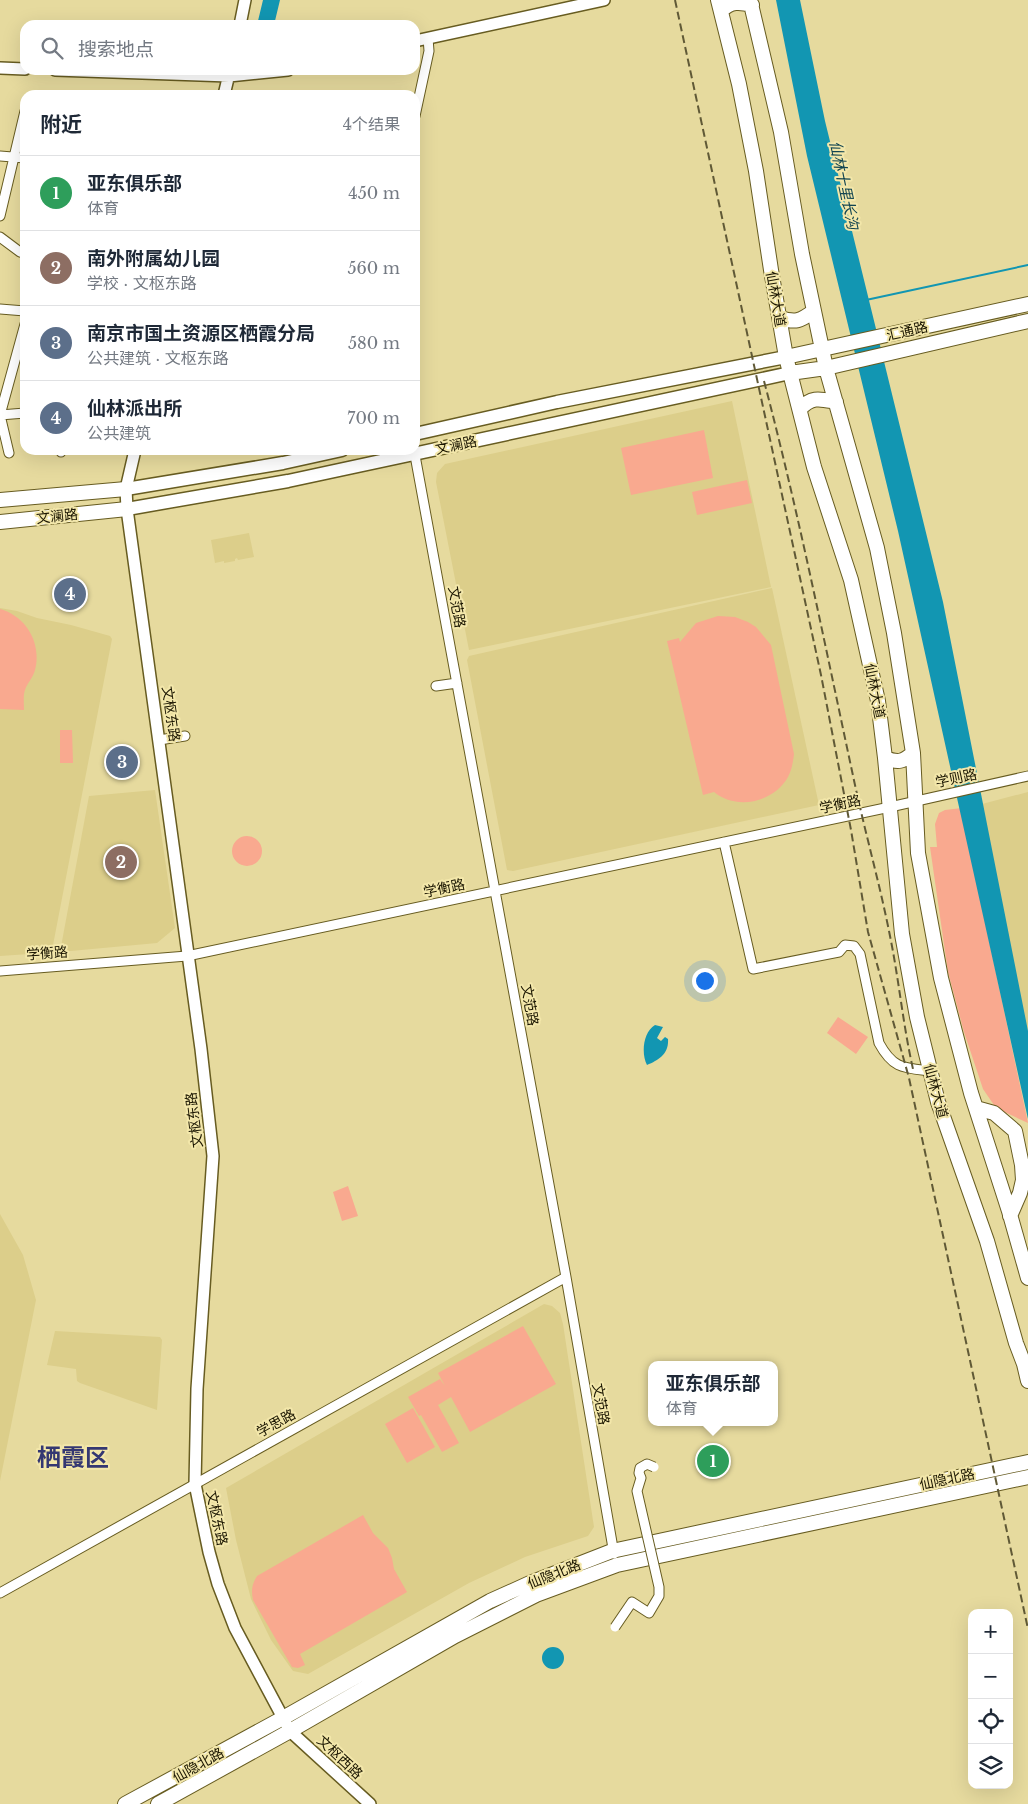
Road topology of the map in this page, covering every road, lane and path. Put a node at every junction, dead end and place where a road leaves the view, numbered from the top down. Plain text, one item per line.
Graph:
1 (245, 0) edge
2 (604, 0) edge
3 (751, 2) edge
4 (720, 5) edge
5 (241, 20) edge
6 (428, 38) junction
7 (420, 40) edge
8 (0, 68) edge
9 (20, 69) edge
10 (229, 75) edge
11 (225, 90) edge
12 (420, 93) edge
13 (20, 132) edge
14 (0, 156) edge
15 (14, 158) junction
16 (20, 158) edge
17 (0, 216) edge
18 (0, 237) edge
19 (20, 252) edge
20 (1028, 304) edge
21 (0, 309) edge
22 (20, 311) edge
23 (814, 311) junction
24 (780, 318) junction
25 (1028, 321) edge
26 (20, 345) edge
27 (822, 350) junction
28 (786, 357) junction
29 (826, 368) junction
30 (790, 373) junction
31 (836, 402) junction
32 (800, 409) junction
33 (20, 413) edge
34 (0, 415) edge
35 (420, 433) edge
36 (420, 451) edge
37 (8, 453) dead end
38 (135, 455) edge
39 (319, 455) edge
40 (401, 455) edge
41 (415, 455) edge
42 (126, 489) junction
43 (0, 500) edge
44 (127, 509) junction
45 (0, 522) edge
46 (457, 683) junction
47 (436, 686) dead end
48 (185, 736) dead end
49 (159, 740) junction
50 (914, 753) junction
51 (885, 758) junction
52 (1028, 776) edge
53 (916, 801) junction
54 (890, 808) junction
55 (724, 842) junction
56 (918, 852) junction
57 (894, 853) junction
58 (495, 892) junction
59 (187, 956) junction
60 (0, 971) edge
61 (930, 1071) junction
62 (976, 1108) junction
63 (1010, 1216) junction
64 (566, 1277) junction
65 (1028, 1278) edge
66 (1028, 1381) edge
67 (1028, 1462) edge
68 (654, 1467) dead end
69 (1028, 1477) edge
70 (195, 1484) junction
71 (612, 1551) junction
72 (617, 1565) junction
73 (0, 1593) edge
74 (615, 1627) dead end
75 (283, 1718) junction
76 (290, 1732) junction
77 (125, 1804) edge
78 (158, 1804) edge
79 (370, 1804) edge

1 - 5 street
2 - 6 street
3 - 4 main road
3 - 23 main road, 仙林大道
4 - 24 main road, 仙林大道
6 - 7 street
6 - 12 street
8 - 9 street
10 - 11 street
13 - 15 street
14 - 15 street
15 - 16 street
15 - 17 street
18 - 19 street
20 - 27 main road, 汇通路
21 - 22 street
23 - 24 main road
23 - 27 main road, 仙林大道
24 - 28 main road, 仙林大道
25 - 29 main road, 汇通路
26 - 34 street
27 - 28 main road, 汇通路
27 - 29 main road, 仙林大道
28 - 30 main road, 仙林大道
28 - 35 main road, 文澜路
29 - 30 main road, 汇通路
29 - 31 main road, 仙林大道
30 - 32 main road, 仙林大道
30 - 36 main road, 文澜路
31 - 32 main road
31 - 50 main road, 仙林大道
32 - 51 main road, 仙林大道
33 - 34 street
34 - 37 street
38 - 42 street, 文枢东路
39 - 42 main road, 文澜路
40 - 44 main road, 文澜路
41 - 46 street, 文范路
42 - 43 main road, 文澜路
42 - 44 street, 文枢东路
44 - 45 main road, 文澜路
44 - 49 street, 文枢东路
46 - 47 street
46 - 58 street, 文范路
48 - 49 street
49 - 59 street, 文枢东路
50 - 51 main road
50 - 53 main road, 仙林大道
51 - 54 main road, 仙林大道
52 - 53 street, 学则路
53 - 54 street, 学则路
53 - 56 main road, 仙林大道
54 - 55 street, 学衡路
54 - 57 main road, 仙林大道
55 - 58 street, 学衡路
55 - 61 street
56 - 57 main road
56 - 62 main road, 仙林大道
57 - 61 main road, 仙林大道
58 - 59 street, 学衡路
58 - 64 street, 文范路
59 - 60 street, 学衡路
59 - 70 street, 文枢东路
61 - 66 main road, 仙林大道
62 - 63 main road, 仙林大道
62 - 63 main road
63 - 65 main road, 仙林大道
64 - 70 street, 学思路
64 - 71 street, 文范路
67 - 71 main road, 仙隐北路
68 - 74 street, bridge
69 - 72 main road, 仙隐北路
70 - 73 street, 学思路
70 - 75 street, 文枢东路
71 - 72 street, 文范路
71 - 75 main road, 仙隐北路
72 - 76 main road, 仙隐北路
75 - 76 street, 文枢东路
75 - 77 main road, 仙隐北路
76 - 78 main road, 仙隐北路
76 - 79 street, 文枢西路

